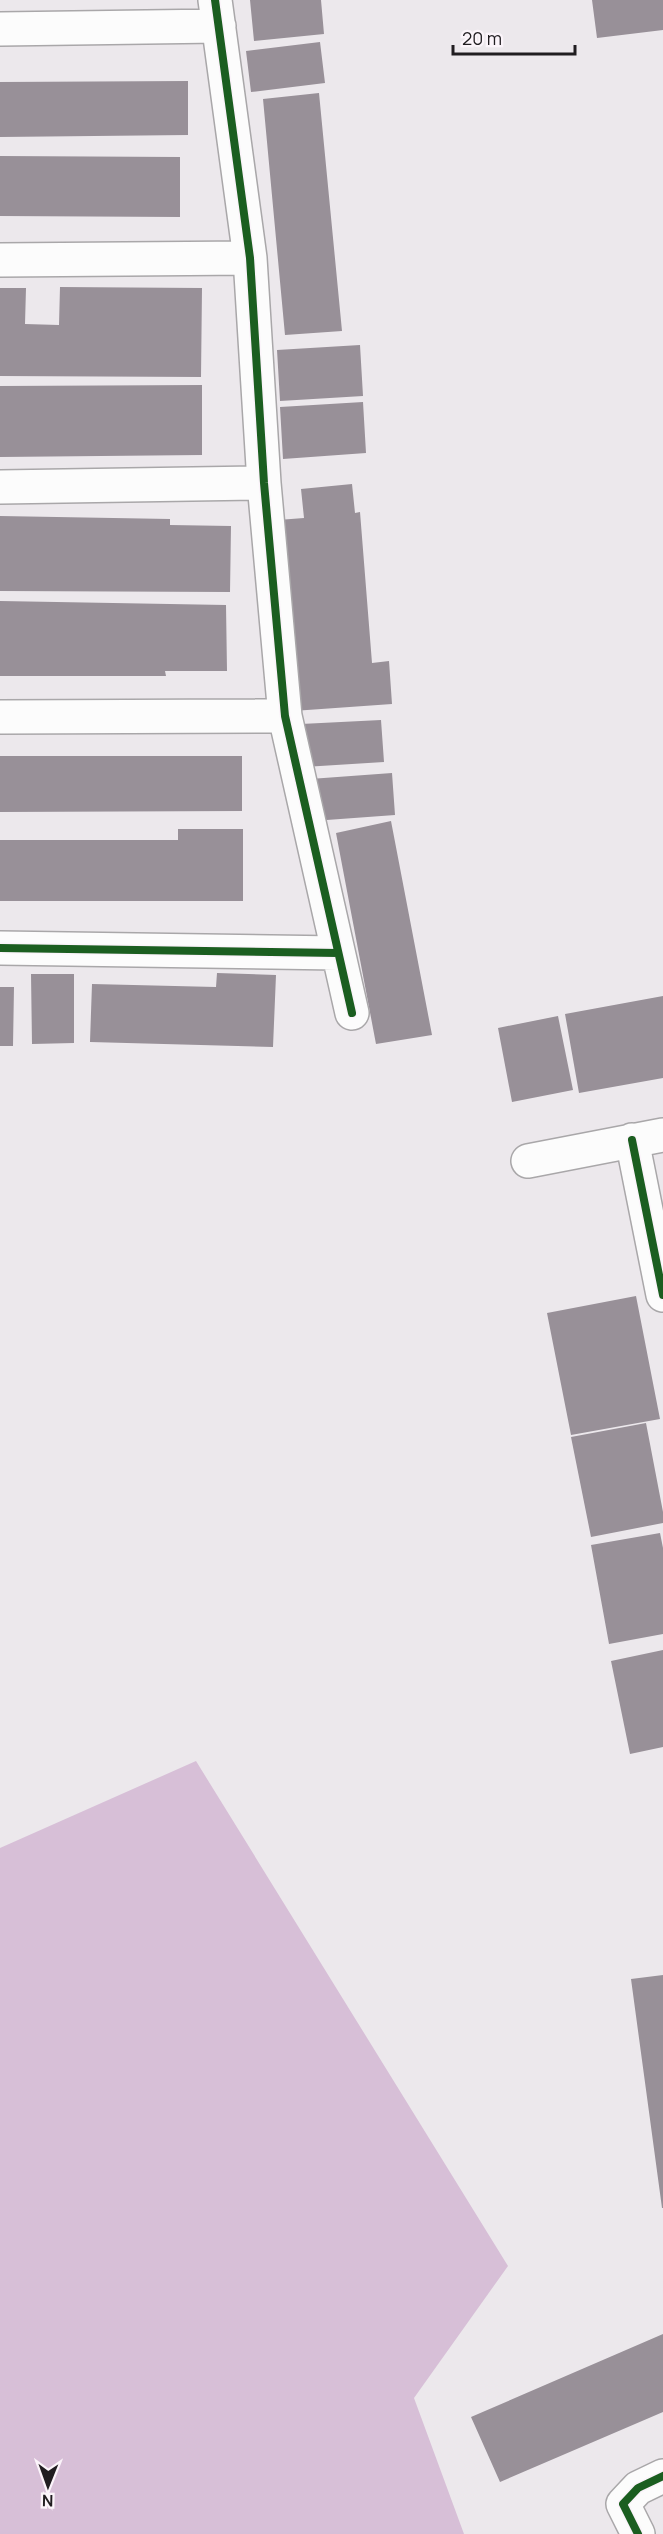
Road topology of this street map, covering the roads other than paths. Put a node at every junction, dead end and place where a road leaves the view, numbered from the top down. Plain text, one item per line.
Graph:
1 (217, 13) edge
2 (0, 29) edge
3 (250, 258) junction
4 (0, 260) edge
5 (264, 483) junction
6 (0, 487) edge
7 (285, 716) junction
8 (0, 717) edge
9 (0, 948) edge
10 (338, 952) junction
11 (352, 1013) dead end
12 (647, 1138) edge
13 (528, 1161) dead end
14 (663, 1295) edge
15 (663, 2476) edge
16 (638, 2534) edge

1 - 2 street
1 - 3 street
3 - 4 street
3 - 5 street
5 - 6 street
5 - 7 street
7 - 8 street
7 - 10 street
9 - 10 street
10 - 11 street
12 - 13 street
12 - 14 street
15 - 16 street

